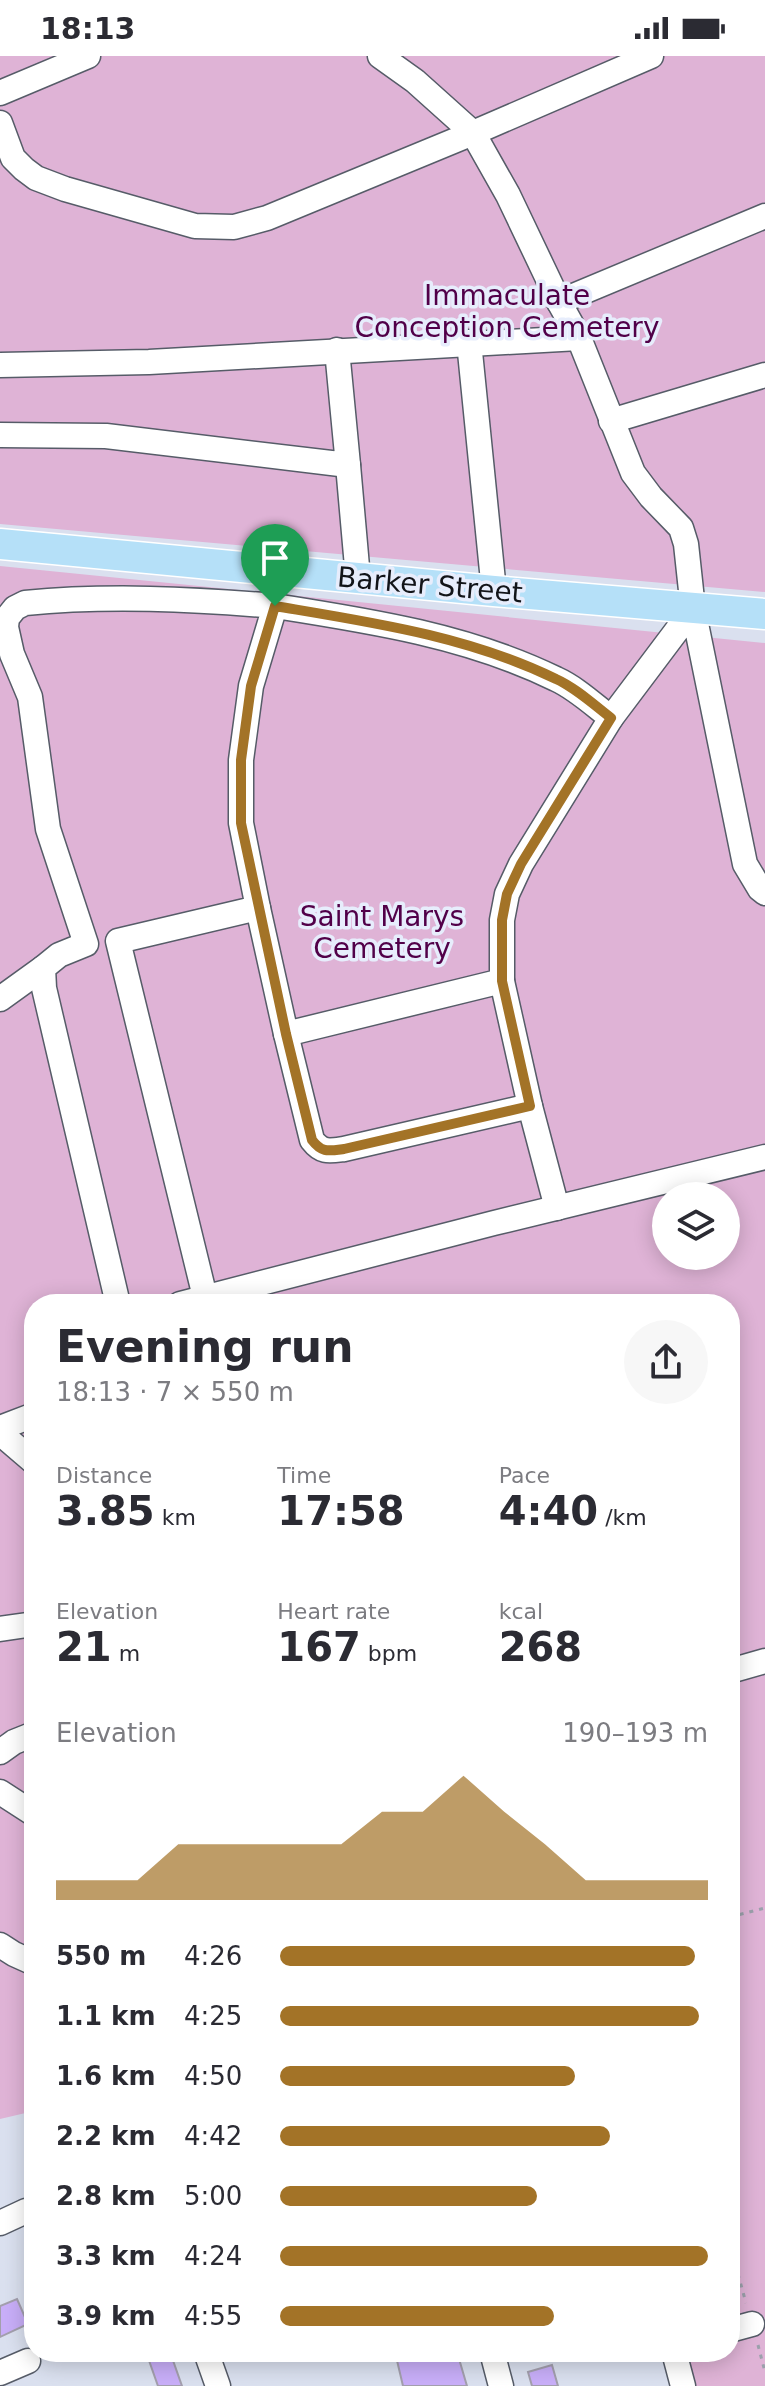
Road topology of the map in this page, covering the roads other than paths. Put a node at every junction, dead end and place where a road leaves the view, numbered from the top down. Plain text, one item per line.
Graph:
1 (88, 56) edge
2 (380, 56) edge
3 (651, 56) edge
4 (0, 93) edge
5 (0, 123) edge
6 (473, 133) junction
7 (765, 216) edge
8 (559, 302) junction
9 (579, 338) junction
10 (469, 342) junction
11 (337, 350) junction
12 (0, 365) edge
13 (765, 375) edge
14 (611, 421) junction
15 (0, 435) edge
16 (348, 465) junction
17 (0, 544) edge
18 (358, 578) junction
19 (494, 591) junction
20 (275, 606) junction
21 (693, 609) junction
22 (765, 614) edge
23 (611, 718) junction
24 (765, 893) edge
25 (258, 908) junction
26 (118, 941) junction
27 (86, 944) junction
28 (43, 968) junction
29 (502, 981) junction
30 (0, 999) edge
31 (286, 1034) junction
32 (530, 1106) junction
33 (765, 1157) edge
34 (557, 1208) junction
35 (116, 1294) edge
36 (204, 1294) edge
37 (217, 1294) edge
38 (24, 1419) edge
39 (0, 1430) edge
40 (24, 1453) edge
41 (24, 1625) edge
42 (0, 1629) edge
43 (765, 1661) edge
44 (740, 1668) edge
45 (24, 1738) edge
46 (0, 1752) edge
47 (0, 1792) edge
48 (24, 1808) edge
49 (24, 2212) edge
50 (0, 2223) edge
51 (26, 2362) edge
52 (210, 2362) edge
53 (495, 2362) edge
54 (677, 2362) edge
55 (0, 2373) edge
56 (218, 2386) edge
57 (501, 2386) edge
58 (683, 2386) edge

1 - 4 street
2 - 6 street
3 - 6 street
5 - 6 street
6 - 8 street
7 - 8 street
8 - 9 street
9 - 10 street
9 - 14 street
10 - 11 street
10 - 19 street
11 - 12 street
11 - 16 street
13 - 14 street
14 - 21 street
15 - 16 street
16 - 18 street
17 - 18 main road, Barker Street
18 - 19 main road, Barker Street
19 - 21 main road, Barker Street
20 - 23 street
20 - 25 street
20 - 27 street
21 - 22 main road, Barker Street
21 - 23 street
21 - 24 street
23 - 29 street
25 - 26 street
25 - 31 street
26 - 27 street
26 - 36 street
27 - 28 street
28 - 30 street
28 - 35 street
29 - 31 street
29 - 32 street
31 - 32 street
32 - 34 street
33 - 34 street
34 - 37 street
38 - 39 street
39 - 40 street
41 - 42 street
43 - 44 street
45 - 46 street
47 - 48 street
49 - 50 street
51 - 55 street
52 - 56 street
53 - 57 street
54 - 58 street

